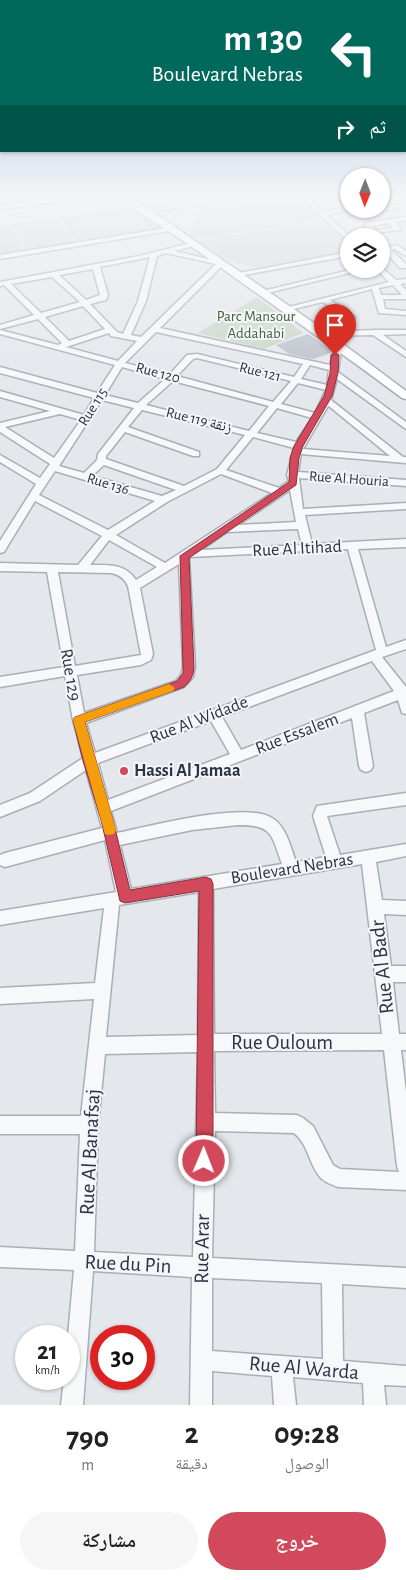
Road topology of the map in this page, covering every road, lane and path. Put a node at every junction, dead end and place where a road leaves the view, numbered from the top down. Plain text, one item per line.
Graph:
1 (127, 260) edge
2 (153, 260) edge
3 (209, 260) edge
4 (217, 260) edge
5 (316, 260) edge
6 (221, 262) junction
7 (96, 266) junction
8 (405, 266) edge
9 (390, 267) edge
10 (52, 273) junction
11 (236, 273) junction
12 (340, 274) edge
13 (390, 277) edge
14 (204, 279) junction
15 (406, 281) edge
16 (395, 282) junction
17 (3, 283) edge
18 (375, 286) junction
19 (263, 292) junction
20 (406, 295) edge
21 (378, 297) junction
22 (324, 299) junction
23 (85, 303) junction
24 (285, 309) junction
25 (406, 313) edge
26 (39, 315) junction
27 (351, 318) dead end
28 (0, 328) edge
29 (154, 329) junction
30 (112, 330) junction
31 (0, 332) edge
32 (374, 332) junction
33 (406, 332) edge
34 (323, 334) junction
35 (126, 337) junction
36 (142, 340) junction
37 (68, 344) junction
38 (339, 346) junction
39 (56, 348) junction
40 (406, 355) edge
41 (308, 362) junction
42 (120, 363) junction
43 (0, 370) edge
44 (334, 370) junction
45 (172, 377) junction
46 (296, 380) junction
47 (330, 388) junction
48 (0, 394) edge
49 (100, 396) junction
50 (406, 396) edge
51 (325, 401) junction
52 (274, 405) junction
53 (140, 406) junction
54 (58, 412) junction
55 (316, 416) junction
56 (86, 419) junction
57 (406, 426) edge
58 (0, 427) edge
59 (122, 428) junction
60 (251, 433) junction
61 (298, 448) junction
62 (196, 454) dead end
63 (0, 458) edge
64 (403, 460) edge
65 (102, 461) junction
66 (54, 465) junction
67 (220, 472) junction
68 (85, 477) junction
69 (293, 479) junction
70 (41, 483) junction
71 (405, 487) edge
72 (184, 489) junction
73 (279, 492) junction
74 (33, 496) junction
75 (163, 500) junction
76 (406, 506) edge
77 (300, 512) junction
78 (303, 525) junction
79 (226, 529) junction
80 (4, 533) edge
81 (108, 535) junction
82 (406, 543) edge
83 (352, 546) junction
84 (308, 548) junction
85 (0, 549) edge
86 (186, 556) junction
87 (0, 567) edge
88 (166, 568) junction
89 (52, 569) junction
90 (81, 569) junction
91 (134, 586) junction
92 (406, 644) edge
93 (378, 654) junction
94 (69, 670) junction
95 (0, 682) edge
96 (404, 693) edge
97 (406, 709) edge
98 (357, 711) junction
99 (214, 715) junction
100 (79, 720) junction
101 (238, 757) junction
102 (89, 761) junction
103 (366, 766) dead end
104 (406, 799) edge
105 (104, 808) junction
106 (0, 811) edge
107 (111, 836) junction
108 (406, 850) edge
109 (368, 857) junction
110 (5, 860) dead end
111 (334, 862) junction
112 (291, 869) junction
113 (206, 884) junction
114 (118, 898) junction
115 (376, 907) junction
116 (406, 908) edge
117 (0, 918) edge
118 (383, 974) junction
119 (406, 974) edge
120 (103, 991) junction
121 (0, 996) edge
122 (398, 1042) edge
123 (205, 1043) junction
124 (97, 1046) junction
125 (206, 1122) junction
126 (0, 1125) edge
127 (90, 1125) junction
128 (404, 1134) edge
129 (406, 1166) edge
130 (406, 1181) edge
131 (0, 1257) edge
132 (84, 1262) junction
133 (202, 1268) junction
134 (332, 1275) junction
135 (406, 1278) edge
136 (202, 1360) junction
137 (281, 1366) junction
138 (333, 1370) junction
139 (373, 1374) junction
140 (406, 1376) edge
141 (72, 1405) edge
142 (201, 1405) edge
143 (285, 1405) edge
144 (375, 1405) edge

1 - 7 street
2 - 35 street
3 - 6 street
4 - 6 main road
5 - 11 street
6 - 11 main road
6 - 14 street, Rue 115
7 - 10 street
7 - 23 street
8 - 9 street
10 - 17 street
10 - 23 street
11 - 14 street
11 - 19 main road
12 - 19 street
13 - 16 street
14 - 29 street, Rue 115
15 - 16 street
16 - 18 street
16 - 20 street
17 - 26 street
18 - 21 street
18 - 22 street
19 - 24 main road
20 - 21 street
21 - 25 street
22 - 24 street
22 - 27 street
23 - 26 street
23 - 30 street
24 - 34 main road
26 - 28 street
26 - 37 street
29 - 36 street, Rue 115
29 - 41 street
30 - 35 street
30 - 37 street
31 - 39 street, Rue 120
32 - 33 street
32 - 34 street
32 - 40 street
34 - 38 main road
35 - 36 street
36 - 42 street, Rue 115
37 - 39 street
38 - 44 street
38 - 50 main road
39 - 42 street, Rue 120
41 - 44 street
41 - 46 street
42 - 45 street, Rue 120
42 - 49 street, Rue 115
43 - 49 street, Rue 119 زنقة
44 - 47 street
44 - 57 street
45 - 46 street, Rue 121
45 - 52 street, Rue 120
45 - 53 street
46 - 47 street, Rue 121
46 - 52 street
47 - 51 street
48 - 54 street
49 - 53 street, Rue 119 زنقة
49 - 56 street, Rue 115
51 - 55 street
51 - 64 street
52 - 55 street, Rue 120
52 - 60 street
53 - 59 street
53 - 60 street, Rue 119 زنقة
54 - 56 street
54 - 58 street
55 - 61 street
56 - 66 street, Rue 115
58 - 66 street, Rue 136
59 - 62 street
59 - 65 street
60 - 61 street, Rue 119 زنقة
60 - 67 street
61 - 64 street, Rue 119 زنقة
61 - 69 street
63 - 70 street
65 - 68 street
65 - 72 street
66 - 68 street, Rue 136
66 - 70 street, Rue 115
67 - 72 street
67 - 73 street
68 - 75 street, Rue 136
69 - 71 street, Rue Al Houria
69 - 73 street
69 - 77 street
70 - 74 street, Rue 115
72 - 75 street
73 - 79 street
74 - 80 street, Rue 115
74 - 81 street
75 - 81 street
76 - 77 street
77 - 78 street
78 - 79 street
78 - 84 street
79 - 86 street
80 - 85 street, Rue 115
81 - 88 street
81 - 90 street
82 - 83 street, Rue Al Itihad
83 - 84 street, Rue Al Itihad
83 - 93 street
84 - 86 street, Rue Al Itihad
86 - 88 street
86 - 100 street
87 - 89 street
88 - 91 street
89 - 90 street
89 - 94 street, Rue 129
90 - 91 street
91 - 94 street
92 - 93 street, Rue Al Widade
93 - 96 street
93 - 99 street, Rue Al Widade
94 - 95 street
94 - 100 street, Rue 129
96 - 97 street
96 - 98 street, Rue Essalem
98 - 101 street, Rue Essalem
98 - 103 street
99 - 101 street
99 - 102 street, Rue Al Widade
100 - 102 street, Rue 129
101 - 105 street, Rue Essalem
102 - 105 street, Rue 129
102 - 106 street, Rue Al Widade
104 - 111 street
105 - 107 street, Rue 129
107 - 110 street
107 - 112 street
107 - 114 street, Rue 129
108 - 109 street, Boulevard Nebras
109 - 111 street, Boulevard Nebras
109 - 115 street, Rue Al Badr
111 - 112 street, Boulevard Nebras
112 - 113 street, Boulevard Nebras
113 - 114 street, Boulevard Nebras
113 - 123 street, Rue Arar
114 - 117 street, Boulevard Nebras
114 - 120 street, Rue Al Banafsaj
115 - 116 street
115 - 118 street, Rue Al Badr
118 - 119 street
118 - 122 street, Rue Al Badr
120 - 121 street
120 - 124 street, Rue Al Banafsaj
122 - 123 street, Rue Ouloum
122 - 128 street, Rue Al Badr
123 - 124 street, Rue Ouloum
123 - 125 street, Rue Arar
124 - 127 street, Rue Al Banafsaj
125 - 130 street
125 - 133 street, Rue Arar
126 - 127 street
127 - 132 street, Rue Al Banafsaj
128 - 129 street, Rue Al Badr
131 - 132 street, Rue du Pin
132 - 133 street, Rue du Pin
132 - 141 street, Rue Al Banafsaj
133 - 134 street, Rue du Pin
133 - 136 street, Rue Arar
134 - 135 street, Rue du Pin
134 - 138 street
136 - 137 street, Rue Al Warda
136 - 142 street, Rue Arar
137 - 138 street, Rue Al Warda
137 - 143 street
138 - 139 street, Rue Al Warda
139 - 140 street, Rue Al Warda
139 - 144 street

